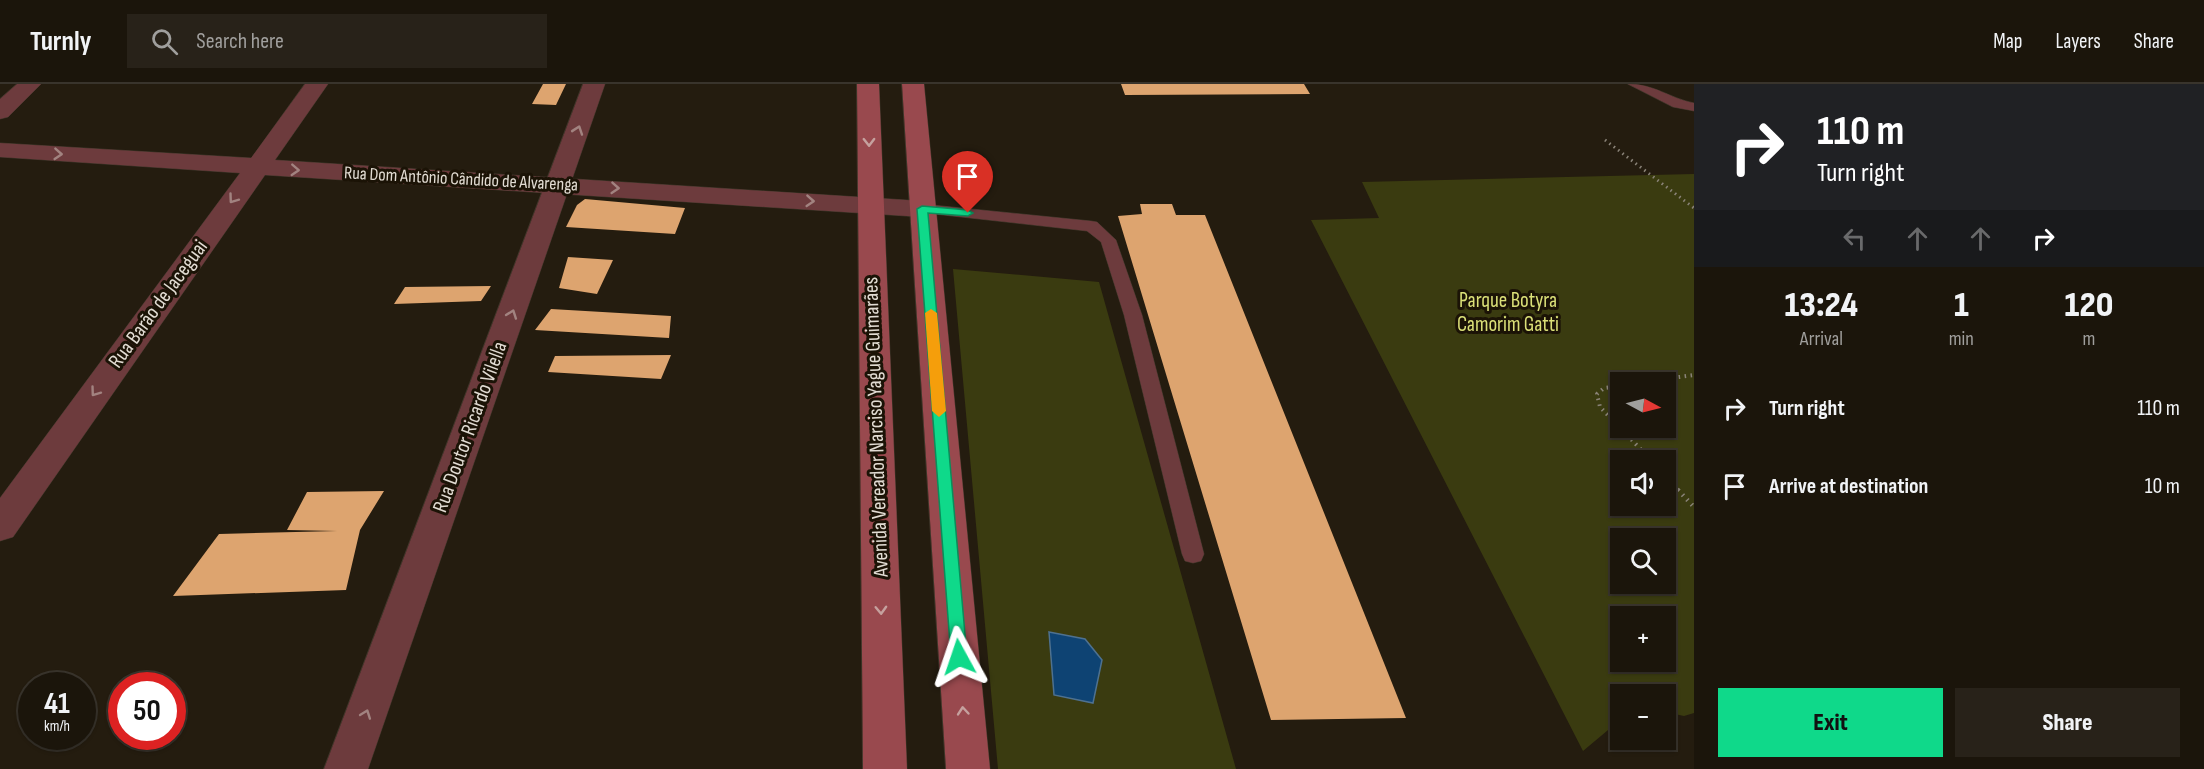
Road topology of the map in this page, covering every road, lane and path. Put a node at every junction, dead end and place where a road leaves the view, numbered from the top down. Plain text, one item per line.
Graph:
1 (30, 84) edge
2 (317, 84) edge
3 (594, 84) edge
4 (868, 84) edge
5 (913, 84) edge
6 (1635, 84) edge
7 (1694, 107) edge
8 (0, 112) edge
9 (1605, 140) dead end
10 (0, 150) edge
11 (255, 168) junction
12 (559, 184) junction
13 (869, 205) junction
14 (1694, 208) edge
15 (922, 209) junction
16 (1694, 375) edge
17 (1676, 377) edge
18 (1610, 387) edge
19 (1610, 418) edge
20 (1629, 438) edge
21 (1641, 450) edge
22 (1676, 488) edge
23 (1694, 507) edge
24 (0, 526) edge
25 (1193, 554) dead end
26 (346, 769) edge
27 (885, 769) edge
28 (968, 769) edge

1 - 8 street
2 - 11 street, Rua Barão de Jaceguai
12 -> 3 street, Rua Doutor Ricardo Vilella
4 -> 13 main road, Avenida Vereador Narciso Yague Guimarães
5 - 15 main road
6 - 7 lane
9 - 14 path
10 -> 11 street, Rua Dom Antônio Cândido de Alvarenga
11 -> 12 street, Rua Dom Antônio Cândido de Alvarenga
11 -> 24 street, Rua Barão de Jaceguai
12 -> 13 street, Rua Dom Antônio Cândido de Alvarenga
26 -> 12 street, Rua Doutor Ricardo Vilella
13 - 15 street, Rua Dom Antônio Cândido de Alvarenga
13 -> 27 main road, Avenida Vereador Narciso Yague Guimarães
15 - 25 lane
28 -> 15 main road
16 - 17 path
18 - 19 path
20 - 21 path
22 - 23 path

